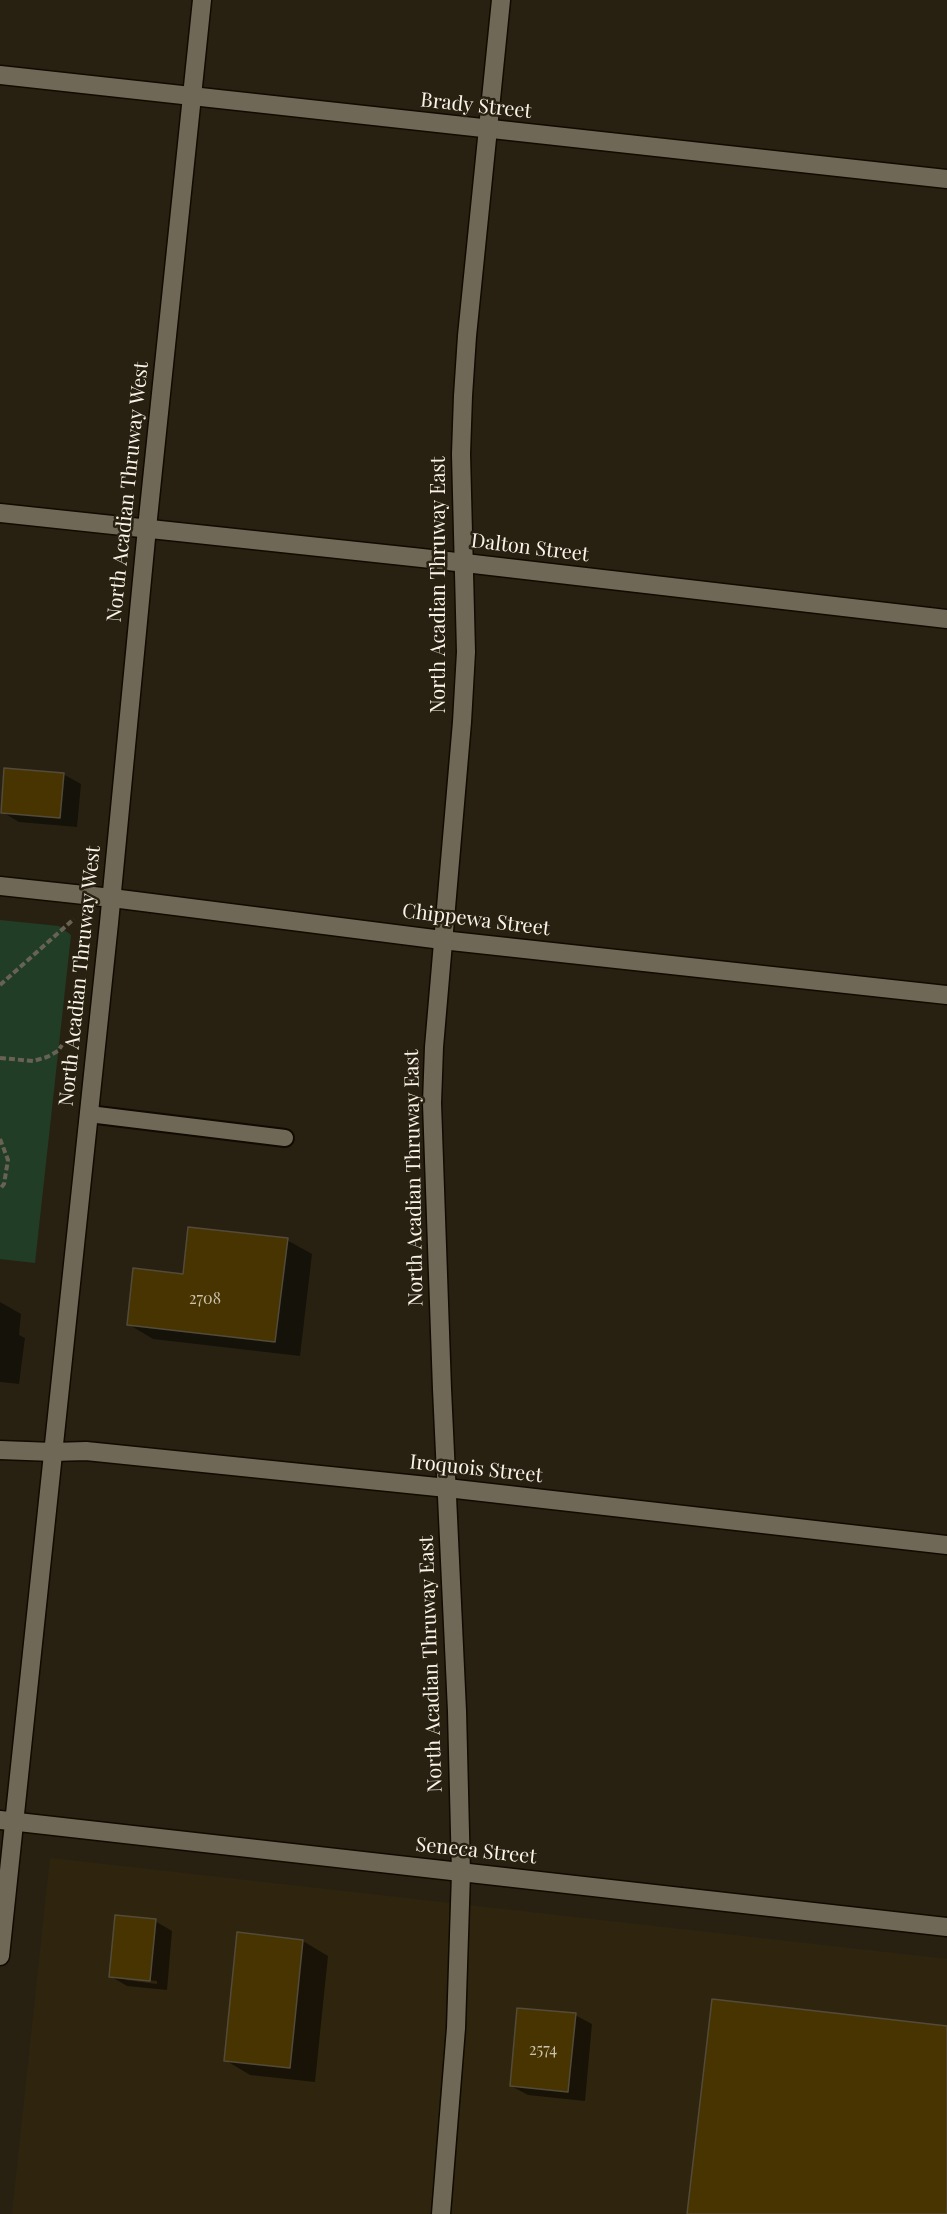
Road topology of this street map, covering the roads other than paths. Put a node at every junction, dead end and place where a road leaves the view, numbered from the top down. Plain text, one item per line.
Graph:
1 (202, 0) edge
2 (501, 0) edge
3 (0, 75) edge
4 (192, 98) junction
5 (487, 130) junction
6 (947, 179) edge
7 (0, 513) edge
8 (147, 528) junction
9 (464, 562) junction
10 (947, 619) edge
11 (0, 886) edge
12 (112, 898) junction
13 (442, 940) junction
14 (947, 995) edge
15 (89, 1114) junction
16 (285, 1138) dead end
17 (0, 1450) edge
18 (53, 1452) junction
19 (447, 1488) junction
20 (947, 1545) edge
21 (7, 1822) edge
22 (461, 1873) junction
23 (947, 1927) edge
24 (0, 1956) edge
25 (441, 2214) edge

1 - 4 street, North Acadian Thruway West
2 - 5 street, North Acadian Thruway East
3 - 4 street, Brady Street
4 - 5 street, Brady Street
4 - 8 street, North Acadian Thruway West
5 - 6 street, Brady Street
5 - 9 street, North Acadian Thruway East
7 - 8 street, Dalton Street
8 - 9 street, Dalton Street
8 - 12 street, North Acadian Thruway West
9 - 10 street, Dalton Street
9 - 13 street, North Acadian Thruway East
11 - 12 street, Chippewa Street
12 - 13 street, Chippewa Street
12 - 15 street, North Acadian Thruway West
13 - 14 street, Chippewa Street
13 - 19 street, North Acadian Thruway East
15 - 16 lane
15 - 18 street, North Acadian Thruway West
17 - 18 street, Iroquois Street
18 - 19 street, Iroquois Street
18 - 21 street, North Acadian Thruway West
19 - 20 street, Iroquois Street
19 - 22 street, North Acadian Thruway East
21 - 22 street, Seneca Street
21 - 24 street, North Acadian Thruway West
22 - 23 street, Seneca Street
22 - 25 street, North Acadian Thruway East

